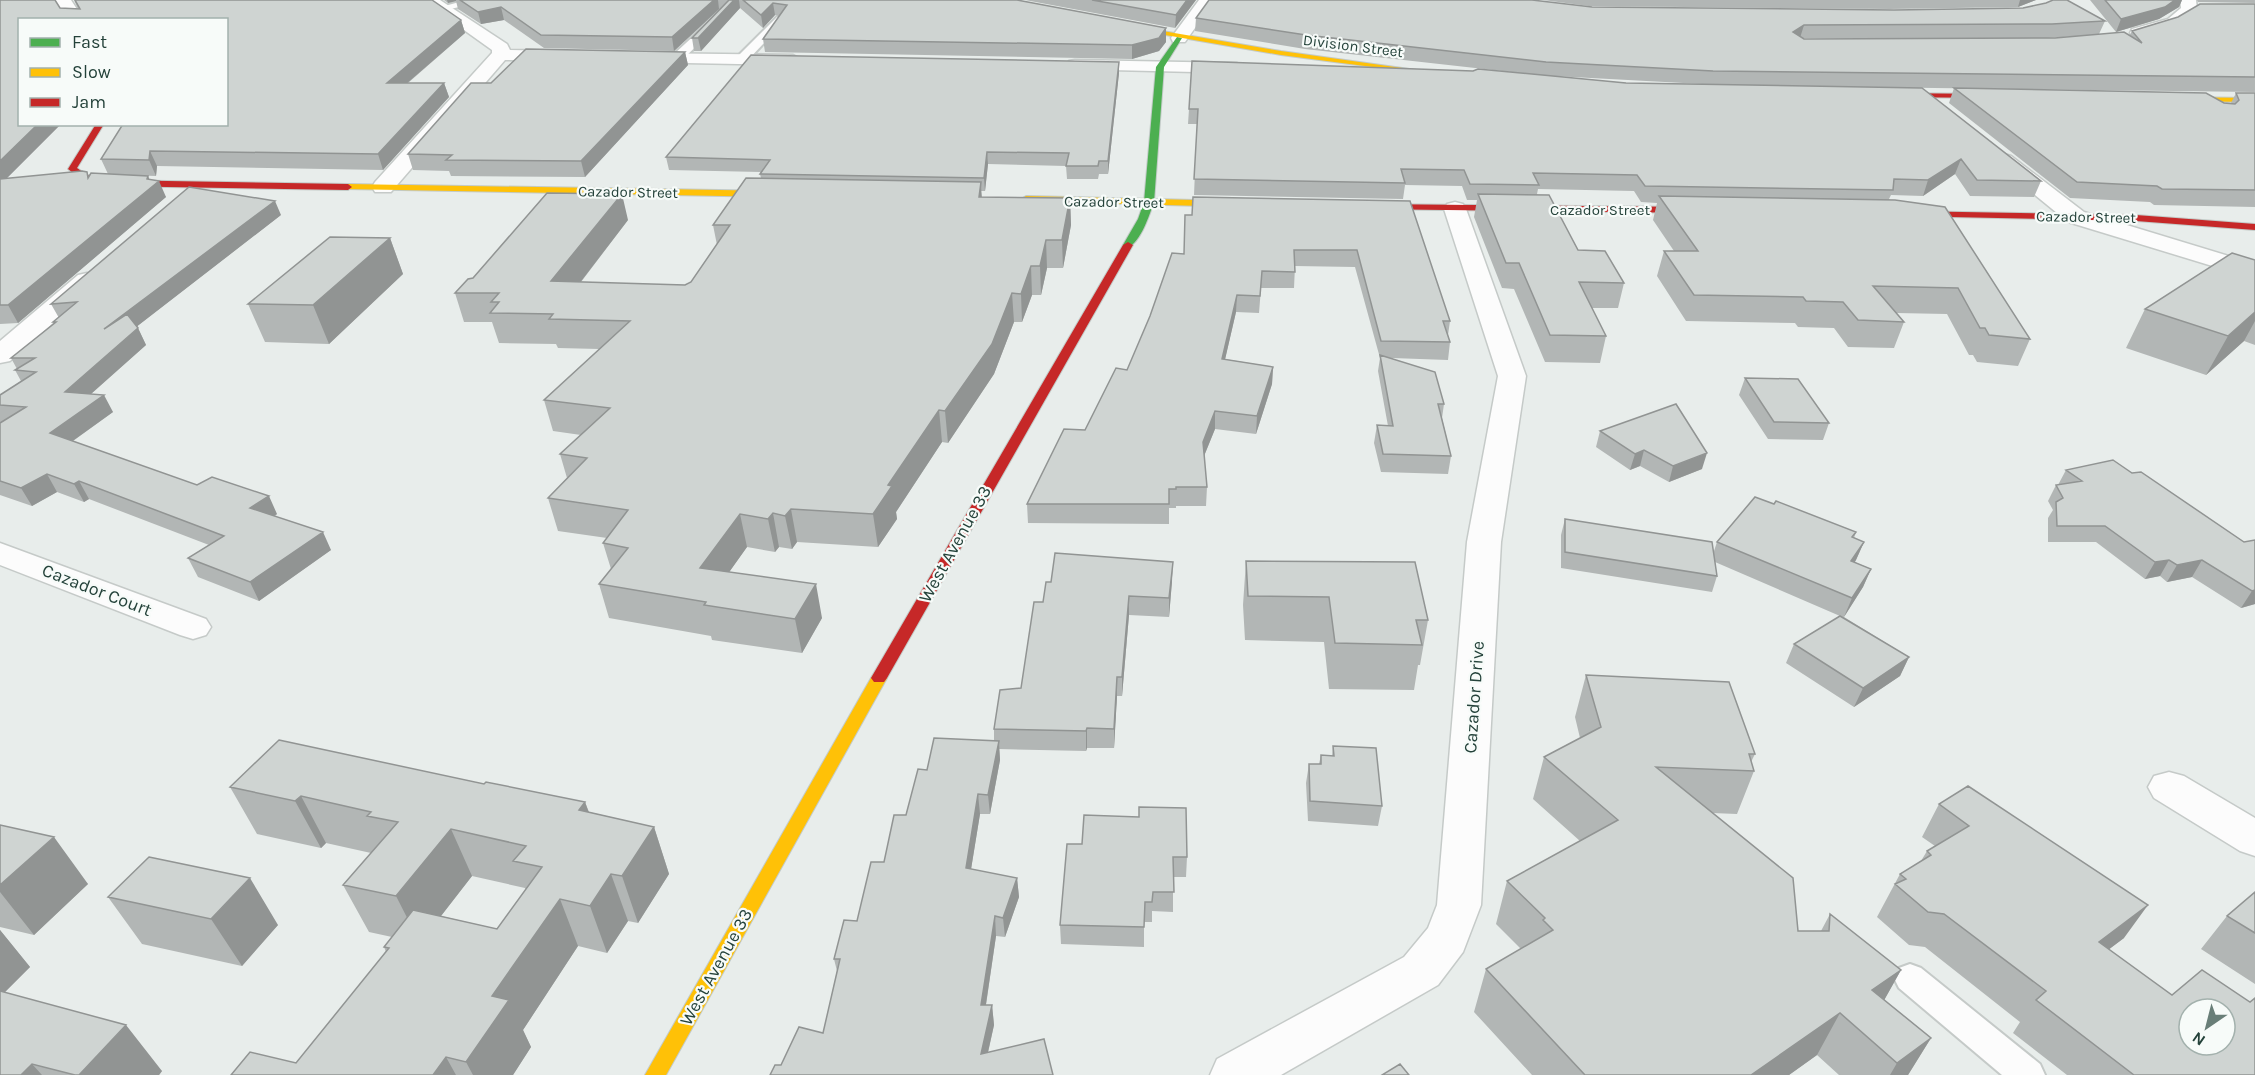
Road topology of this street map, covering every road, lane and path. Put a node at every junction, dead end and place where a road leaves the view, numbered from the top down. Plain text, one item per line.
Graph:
1 (63, 0) edge
2 (484, 0) edge
3 (1207, 0) edge
4 (436, 4) edge
5 (2192, 6) edge
6 (725, 13) edge
7 (75, 18) edge
8 (784, 20) edge
9 (1104, 23) edge
10 (2125, 36) edge
11 (1179, 38) junction
12 (501, 55) junction
13 (583, 57) edge
14 (618, 57) edge
15 (677, 58) junction
16 (747, 60) junction
17 (812, 61) edge
18 (1058, 65) edge
19 (1160, 67) junction
20 (1459, 76) joint
21 (1875, 95) edge
22 (1923, 95) junction
23 (2007, 97) edge
24 (2163, 99) edge
25 (2199, 99) junction
26 (2255, 100) edge
27 (2223, 113) edge
28 (1950, 117) edge
29 (99, 126) edge
30 (1986, 145) edge
31 (197, 185) junction
32 (383, 188) junction
33 (567, 191) junction
34 (796, 195) edge
35 (1012, 199) edge
36 (1149, 202) junction
37 (1255, 205) edge
38 (553, 206) edge
39 (1349, 207) edge
40 (170, 208) edge
41 (1455, 209) junction
42 (1713, 210) edge
43 (1886, 213) edge
44 (2076, 217) junction
45 (2255, 227) edge
46 (108, 262) edge
47 (2255, 272) edge
48 (0, 355) edge
49 (0, 553) edge
50 (193, 627) dead end
51 (2169, 787) dead end
52 (2255, 839) edge
53 (1910, 978) dead end
54 (655, 1075) edge
55 (1235, 1075) edge
56 (2028, 1075) edge

1 - 7 street
2 - 4 lane
3 - 11 street, West Avenue 33
4 - 12 street
5 - 10 street
6 - 15 lane
8 - 16 lane
9 - 11 street, Division Street
11 - 19 street, West Avenue 33
11 - 20 street, Division Street
12 - 13 street
12 - 32 street
14 - 15 street
15 - 16 street
16 - 17 street
18 - 19 street
19 - 20 street
19 - 36 street, West Avenue 33
21 - 22 street
22 - 23 street
22 - 28 street
24 - 25 street
25 - 26 street
25 - 27 lane
29 - 31 street, Cazador Street
30 - 44 street
31 - 32 street, Cazador Street
31 - 40 street
32 - 33 street, Cazador Street
33 - 34 street, Cazador Street
33 - 38 lane
35 - 36 street, Cazador Street
36 - 37 street, Cazador Street
36 - 54 street, West Avenue 33
39 - 41 street, Cazador Street
41 - 42 street, Cazador Street
41 - 55 street, Cazador Drive
43 - 44 street, Cazador Street
44 - 45 street, Cazador Street
44 - 47 street
46 - 48 street
49 - 50 street, Cazador Court
51 - 52 street
53 - 56 lane

